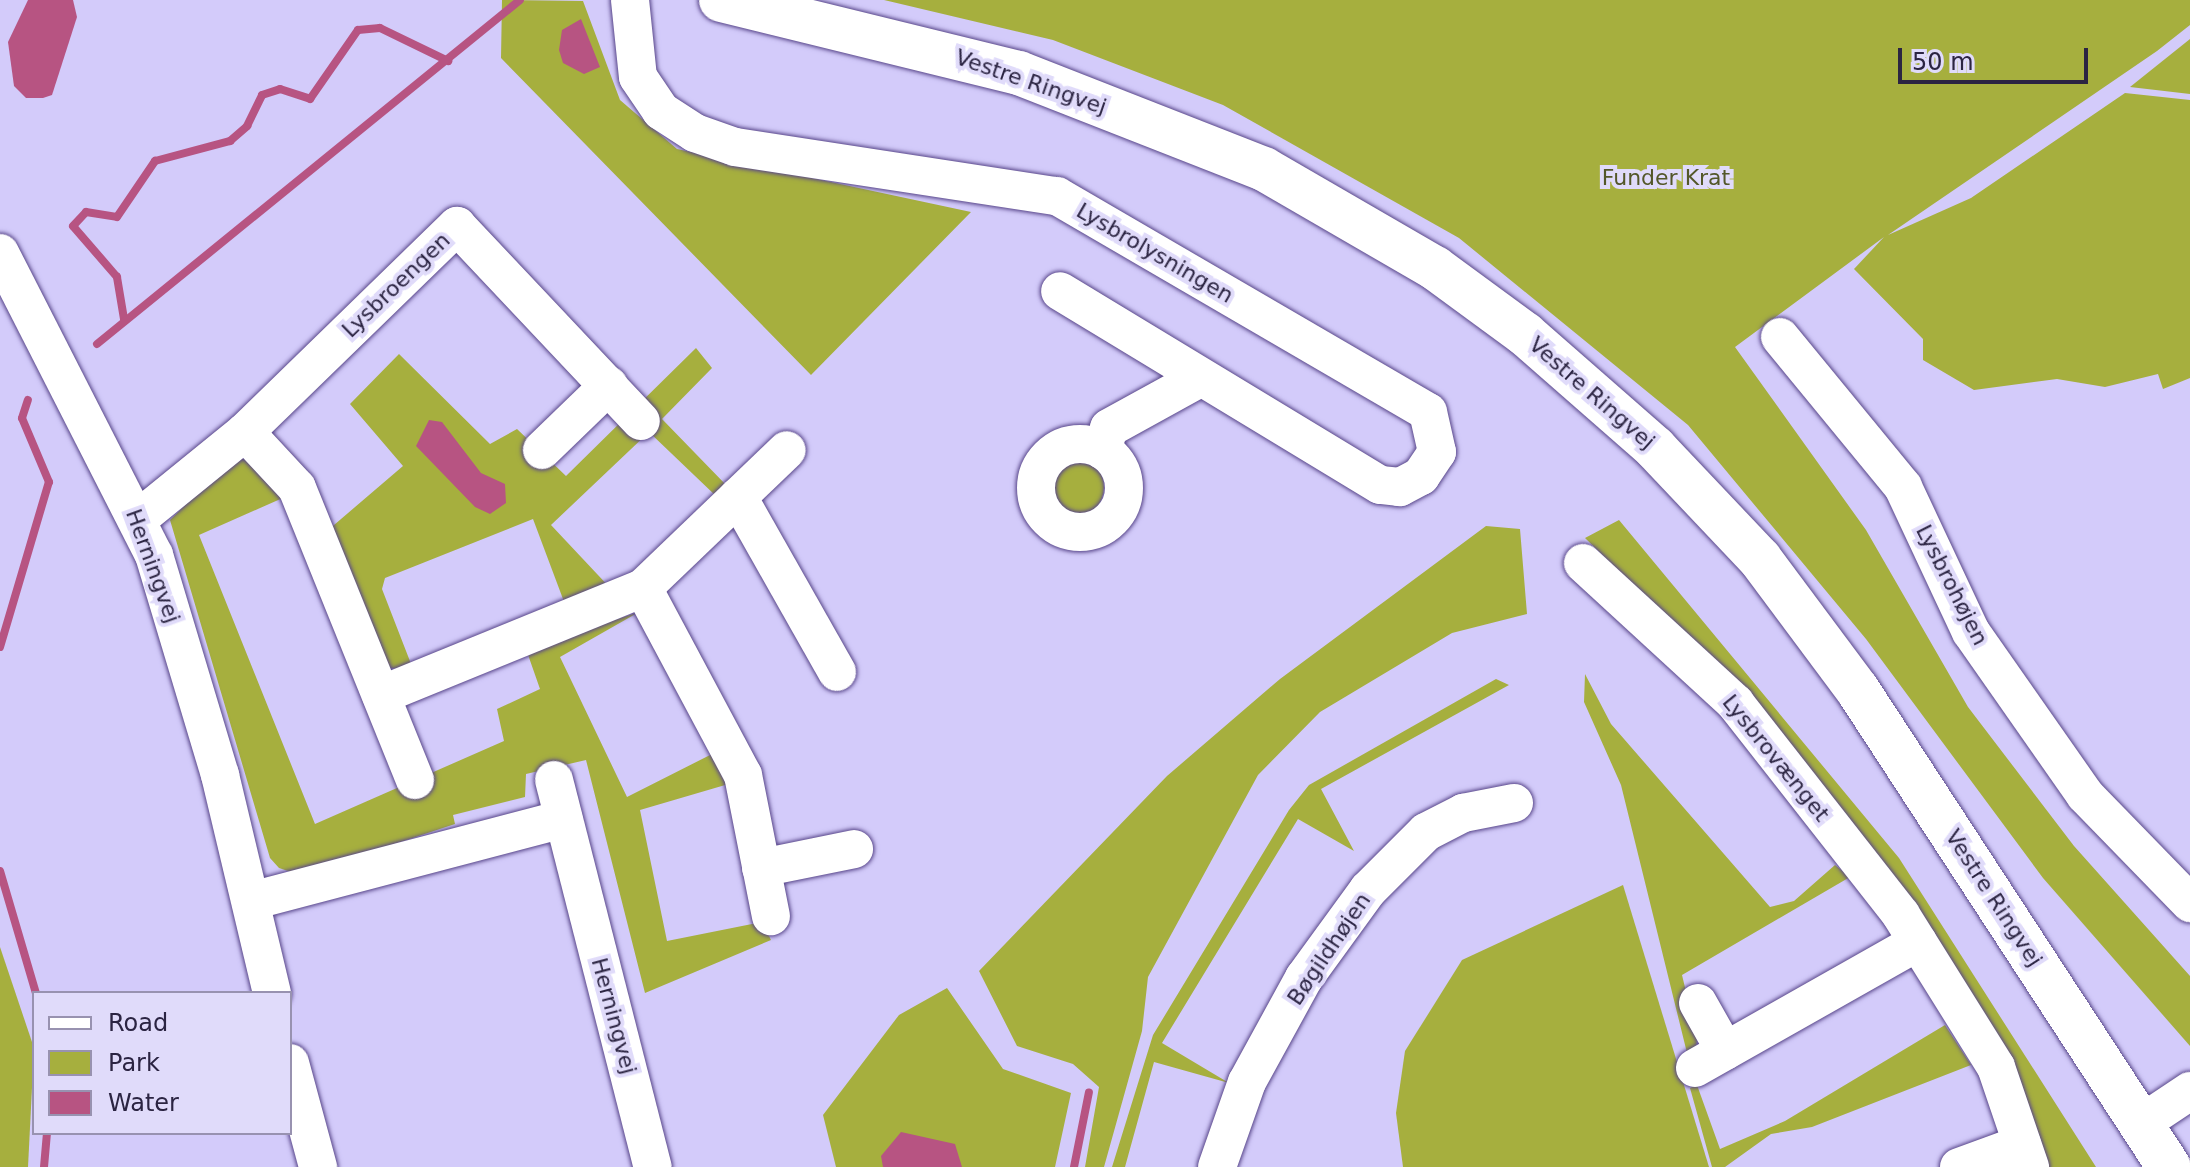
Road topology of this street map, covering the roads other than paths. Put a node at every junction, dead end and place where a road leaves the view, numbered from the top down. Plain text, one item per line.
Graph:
1 (630, 0) edge
2 (721, 0) edge
3 (0, 253) edge
4 (1060, 291) dead end
5 (1780, 337) dead end
6 (1200, 378) junction
7 (609, 385) junction
8 (641, 421) dead end
9 (245, 432) junction
10 (542, 450) dead end
11 (787, 450) dead end
12 (1102, 450) dead end
13 (738, 497) junction
14 (138, 519) junction
15 (1583, 563) dead end
16 (643, 588) junction
17 (837, 672) dead end
18 (381, 695) junction
19 (415, 780) dead end
20 (554, 780) dead end
21 (1514, 803) dead end
22 (563, 819) junction
23 (854, 849) dead end
24 (761, 868) junction
25 (251, 901) junction
26 (2190, 903) edge
27 (771, 916) dead end
28 (1918, 942) junction
29 (272, 991) edge
30 (1698, 1003) dead end
31 (292, 1070) edge
32 (2190, 1091) edge
33 (2142, 1123) junction
34 (2026, 1155) edge
35 (318, 1167) edge
36 (653, 1167) edge
37 (1217, 1167) edge
38 (1959, 1167) edge
39 (2169, 1167) edge

1 - 6 street, Lysbrolysningen
2 - 33 main road, Vestre Ringvej
3 - 14 street, Herningvej
4 - 6 street, Lysbrolysningen
5 - 26 street, Lysbrohøjen
6 - 12 street
7 - 8 street, Lysbroengen
7 - 9 street, Lysbroengen
7 - 10 street
9 - 14 street, Lysbroengen
9 - 18 street
11 - 13 street
13 - 16 street
13 - 17 street
14 - 25 street, Herningvej
15 - 28 street, Lysbrovænget
16 - 18 street
16 - 24 street
18 - 19 street
20 - 22 street, Herningvej
21 - 37 street, Bøgildhøjen
22 - 25 street
22 - 36 street, Herningvej
23 - 24 street
24 - 27 street
25 - 29 street, Herningvej
28 - 30 street
28 - 34 street, Lysbrovænget
31 - 35 street
32 - 33 street
33 - 39 main road, Vestre Ringvej
34 - 38 street, Lysbrovænget

